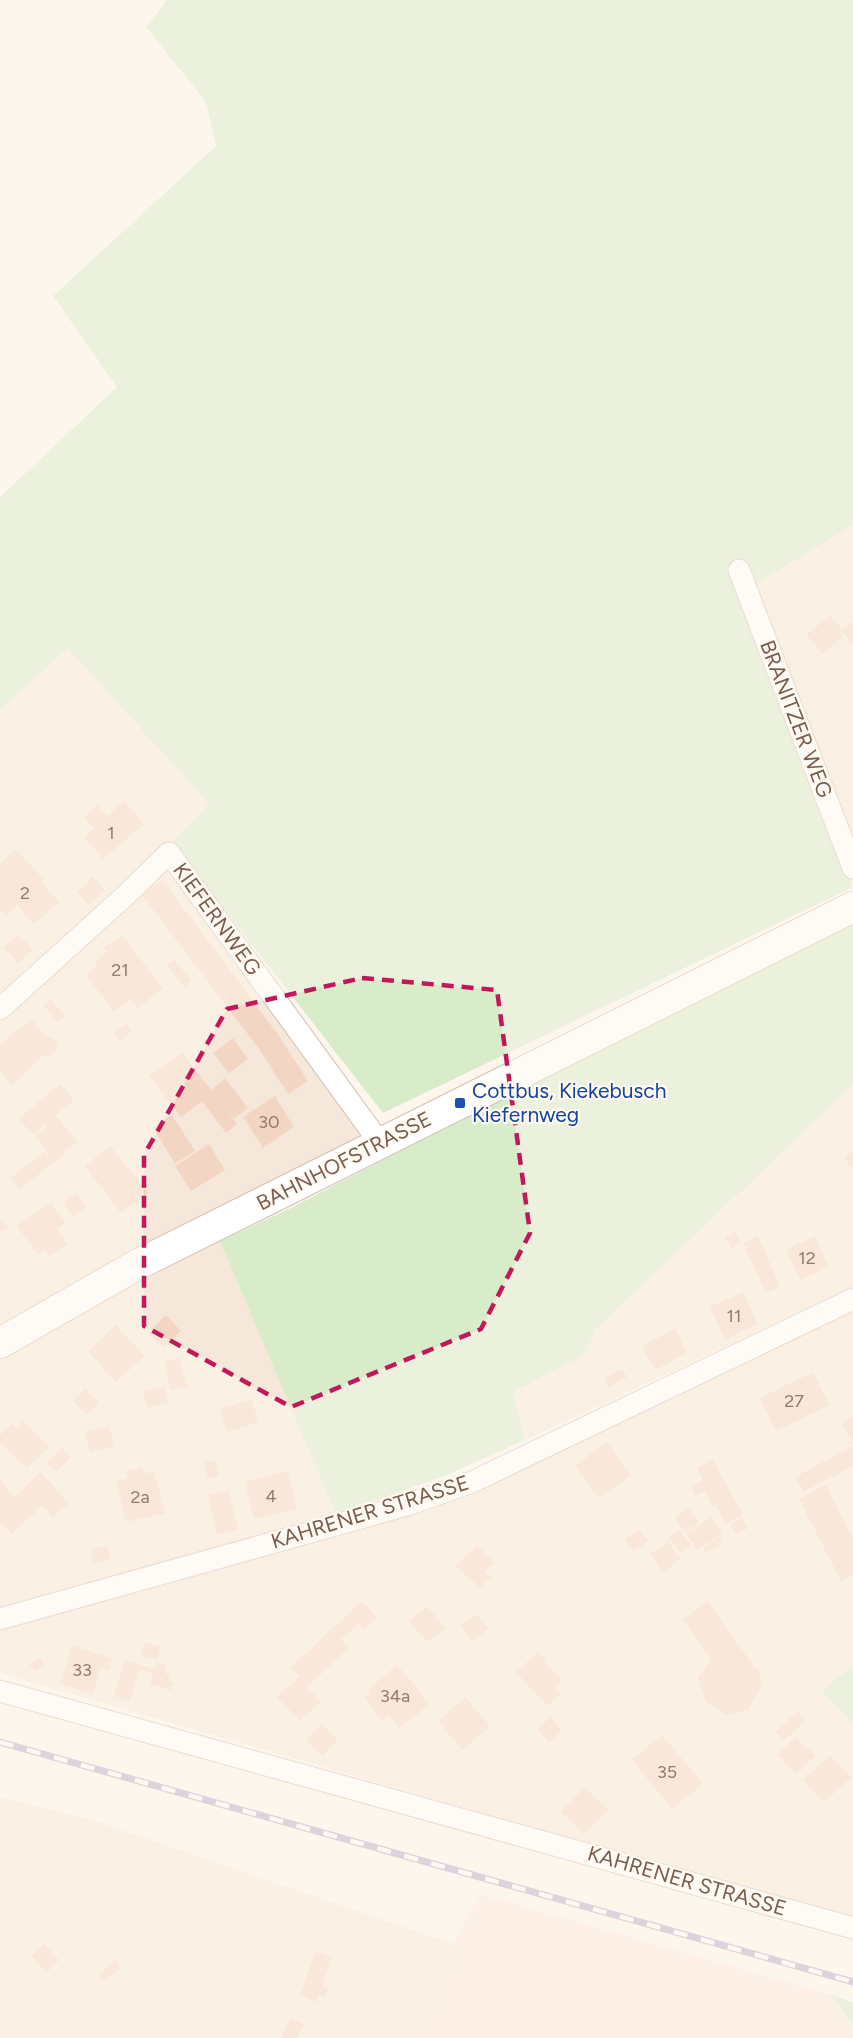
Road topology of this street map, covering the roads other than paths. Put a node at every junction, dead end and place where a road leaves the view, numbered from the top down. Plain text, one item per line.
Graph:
1 (739, 570) dead end
2 (853, 868) edge
3 (853, 907) edge
4 (0, 1009) edge
5 (380, 1143) junction
6 (853, 1299) edge
7 (0, 1343) edge
8 (0, 1619) edge
9 (0, 1691) edge
10 (853, 1928) edge

1 - 2 street, BRANITZER WEG
3 - 5 main road, BAHNHOFSTRASSE
4 - 5 street, KIEFERNWEG
5 - 7 main road, BAHNHOFSTRASSE
6 - 8 street, KAHRENER STRASSE
9 - 10 street, KAHRENER STRASSE

